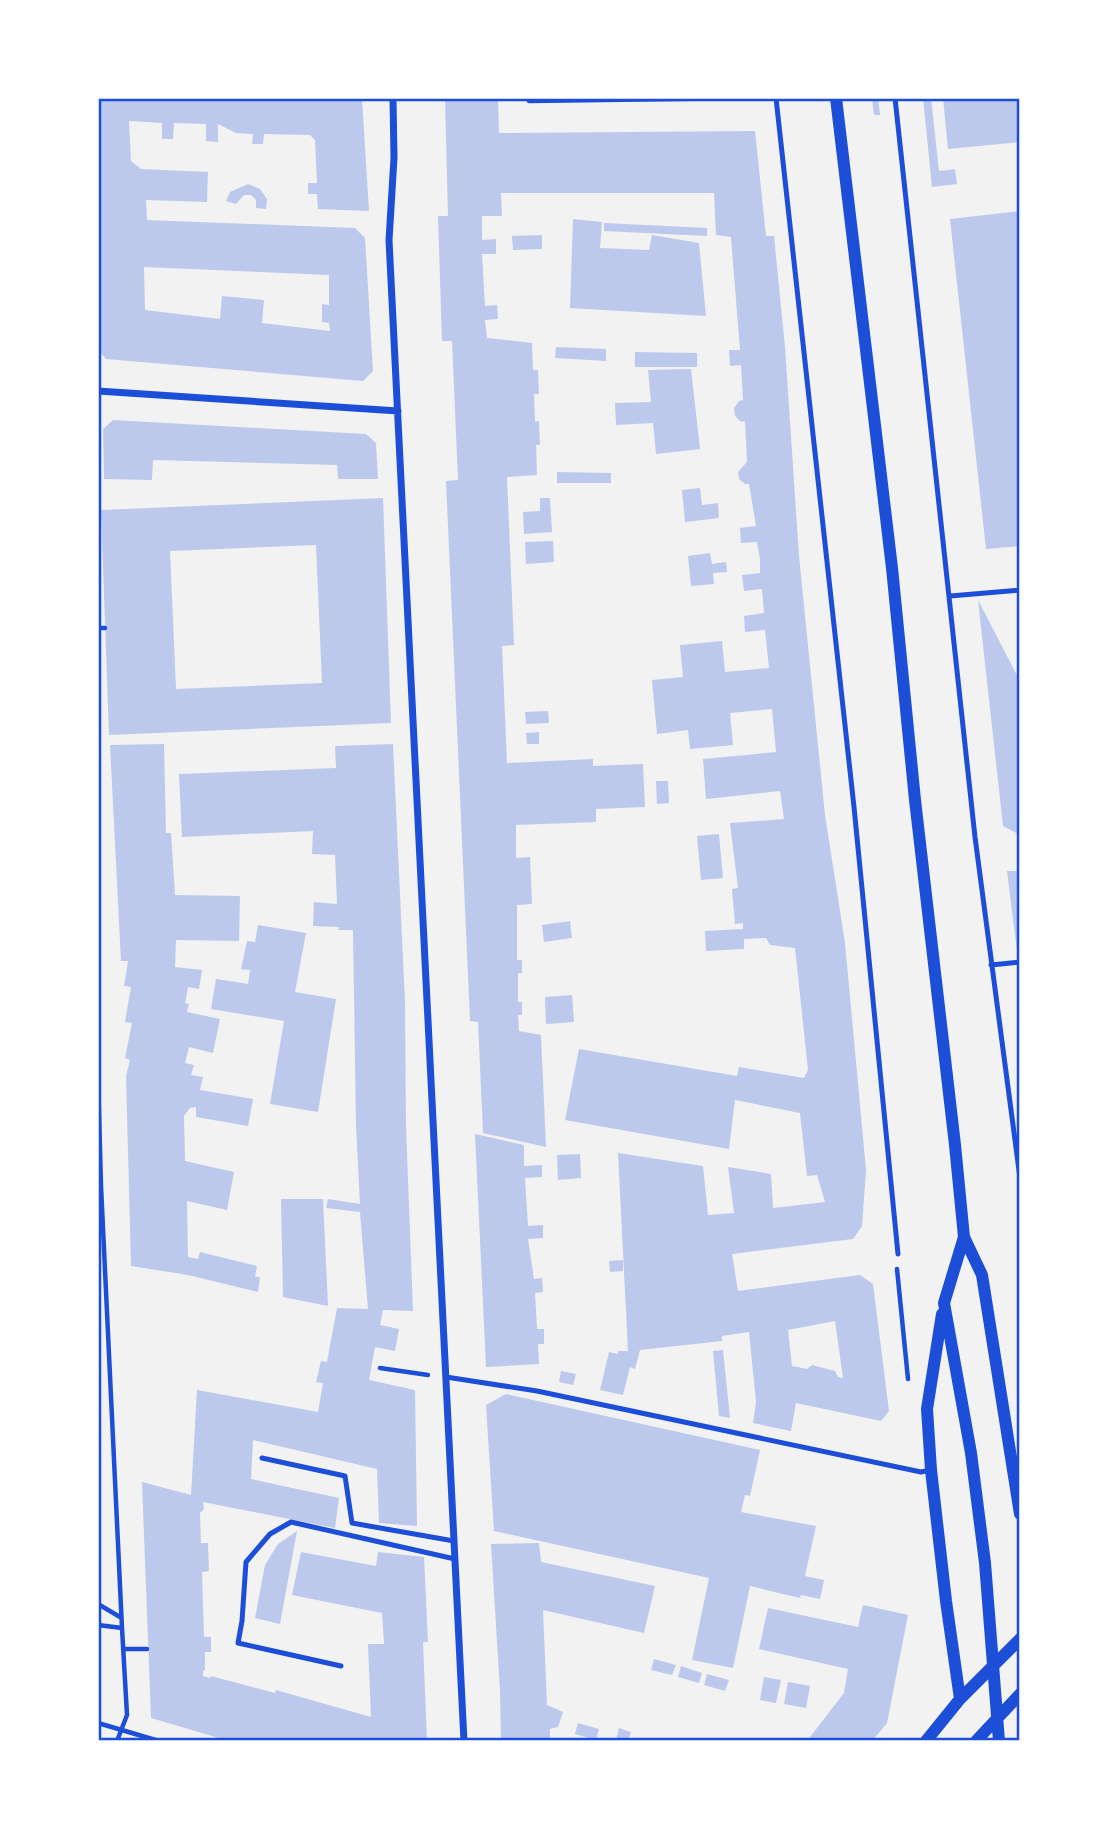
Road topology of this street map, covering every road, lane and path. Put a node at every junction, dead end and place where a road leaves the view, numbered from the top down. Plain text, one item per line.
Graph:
1 (393, 98) edge
2 (529, 98) edge
3 (751, 98) edge
4 (776, 98) edge
5 (836, 98) edge
6 (895, 98) edge
7 (98, 391) edge
8 (398, 411) junction
9 (1020, 590) edge
10 (950, 596) junction
11 (98, 628) edge
12 (105, 628) dead end
13 (1020, 962) edge
14 (991, 965) junction
15 (98, 1075) edge
16 (1020, 1178) edge
17 (99, 1186) edge
18 (964, 1237) junction
19 (898, 1254) dead end
20 (944, 1303) junction
21 (380, 1368) dead end
22 (430, 1375) dead end
23 (446, 1377) junction
24 (262, 1458) dead end
25 (931, 1470) junction
26 (1020, 1514) edge
27 (454, 1541) junction
28 (455, 1559) junction
29 (98, 1604) edge
30 (121, 1617) junction
31 (98, 1625) edge
32 (121, 1628) junction
33 (1020, 1639) edge
34 (123, 1649) junction
35 (147, 1649) dead end
36 (341, 1666) dead end
37 (991, 1668) junction
38 (1020, 1694) edge
39 (960, 1699) junction
40 (996, 1719) junction
41 (98, 1723) edge
42 (121, 1730) junction
43 (117, 1741) edge
44 (159, 1741) edge
45 (464, 1741) edge
46 (926, 1741) edge
47 (976, 1741) edge
48 (999, 1741) edge

1 - 8 street
2 - 3 path
4 - 19 lane
5 - 18 street
6 - 10 lane
7 - 8 street
8 - 23 street
9 - 10 lane
10 - 14 lane
11 - 12 path
13 - 14 lane
14 - 16 lane
15 - 17 path
17 - 30 path
18 - 20 street
18 - 26 street
20 - 25 street
20 - 37 street
21 - 22 path
23 - 25 lane
23 - 27 street
24 - 27 lane
25 - 39 street
27 - 28 street
28 - 36 lane
28 - 45 street
29 - 30 path
30 - 32 path
31 - 32 path
32 - 34 path
33 - 37 street
34 - 35 path
34 - 42 path
37 - 39 street
37 - 40 street
38 - 40 street
39 - 46 street
40 - 47 street
40 - 48 street
41 - 42 path
42 - 43 path
42 - 44 path

